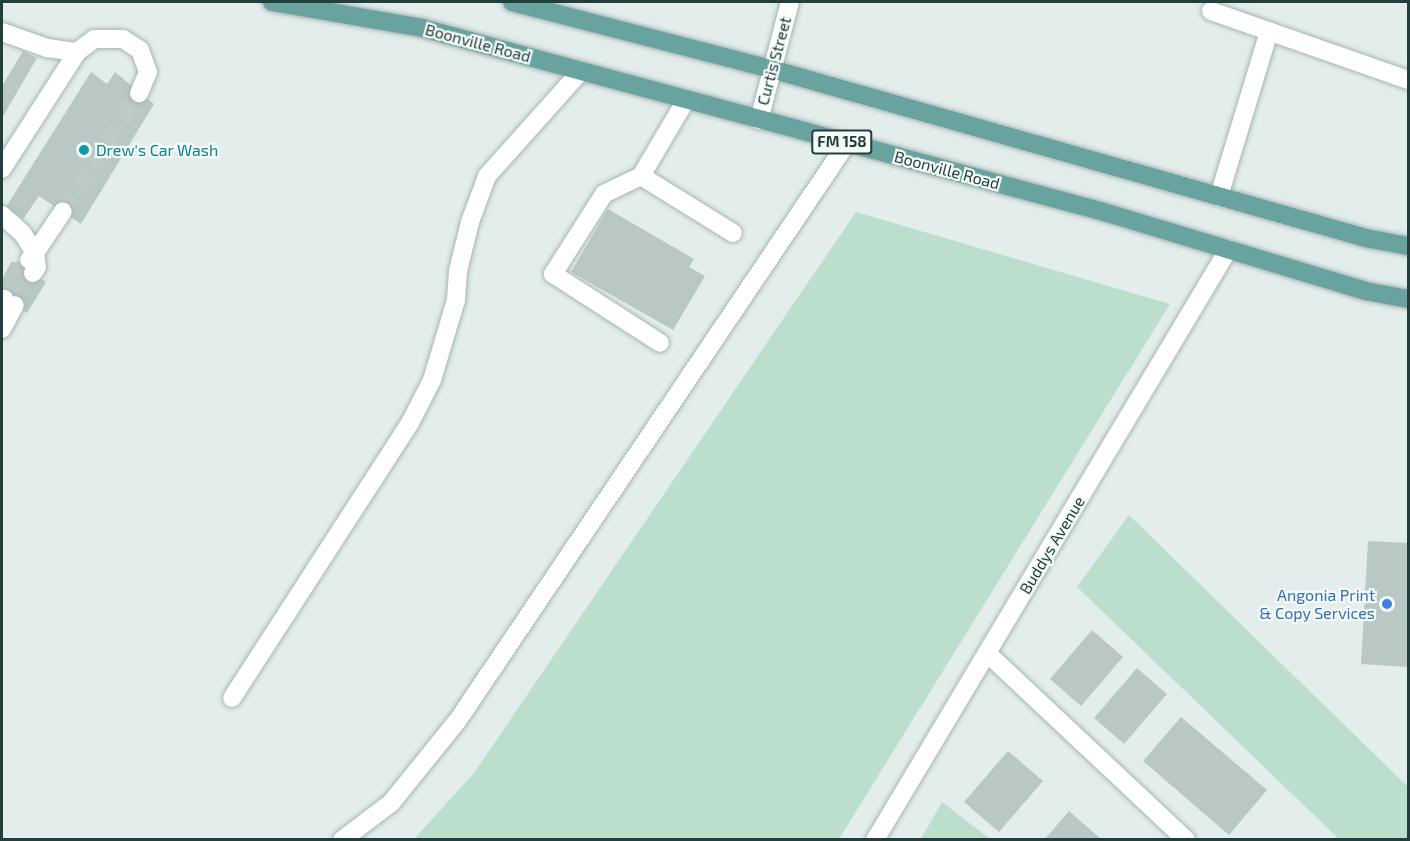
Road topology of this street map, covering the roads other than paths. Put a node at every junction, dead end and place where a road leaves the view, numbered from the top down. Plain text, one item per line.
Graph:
1 (272, 2) edge
2 (512, 2) edge
3 (790, 2) edge
4 (1211, 11) dead end
5 (1269, 31) junction
6 (2, 32) edge
7 (77, 52) junction
8 (771, 69) junction
9 (581, 71) junction
10 (1408, 80) edge
11 (139, 93) tunnel mouth
12 (686, 100) junction
13 (759, 120) junction
14 (848, 143) junction
15 (2, 169) edge
16 (642, 176) junction
17 (1219, 196) junction
18 (63, 212) tunnel mouth
19 (2, 215) edge
20 (733, 233) dead end
21 (1408, 246) edge
22 (1228, 249) junction
23 (1408, 299) edge
24 (7, 302) edge
25 (2, 329) edge
26 (660, 343) dead end
27 (987, 653) junction
28 (232, 698) dead end
29 (342, 840) edge
30 (875, 840) edge
31 (1186, 840) edge

1 - 9 main road, Boonville Road / FM 158
2 - 8 main road
3 - 8 street, Curtis Street
4 - 5 street
5 - 10 street
5 - 17 street
6 - 7 street
7 - 11 street
7 - 15 street
8 - 13 street, Curtis Street
8 - 17 main road
9 - 12 main road, Boonville Road / FM 158
9 - 28 street
12 - 13 main road, Boonville Road / FM 158
12 - 16 street
13 - 14 main road, Boonville Road / FM 158
14 - 22 main road, Boonville Road / FM 158
14 - 29 street
16 - 20 street
16 - 26 street
17 - 21 main road
18 - 19 street
22 - 23 main road, Boonville Road / FM 158
22 - 27 street, Buddys Avenue
24 - 25 street
27 - 30 street, Buddys Avenue
27 - 31 street

